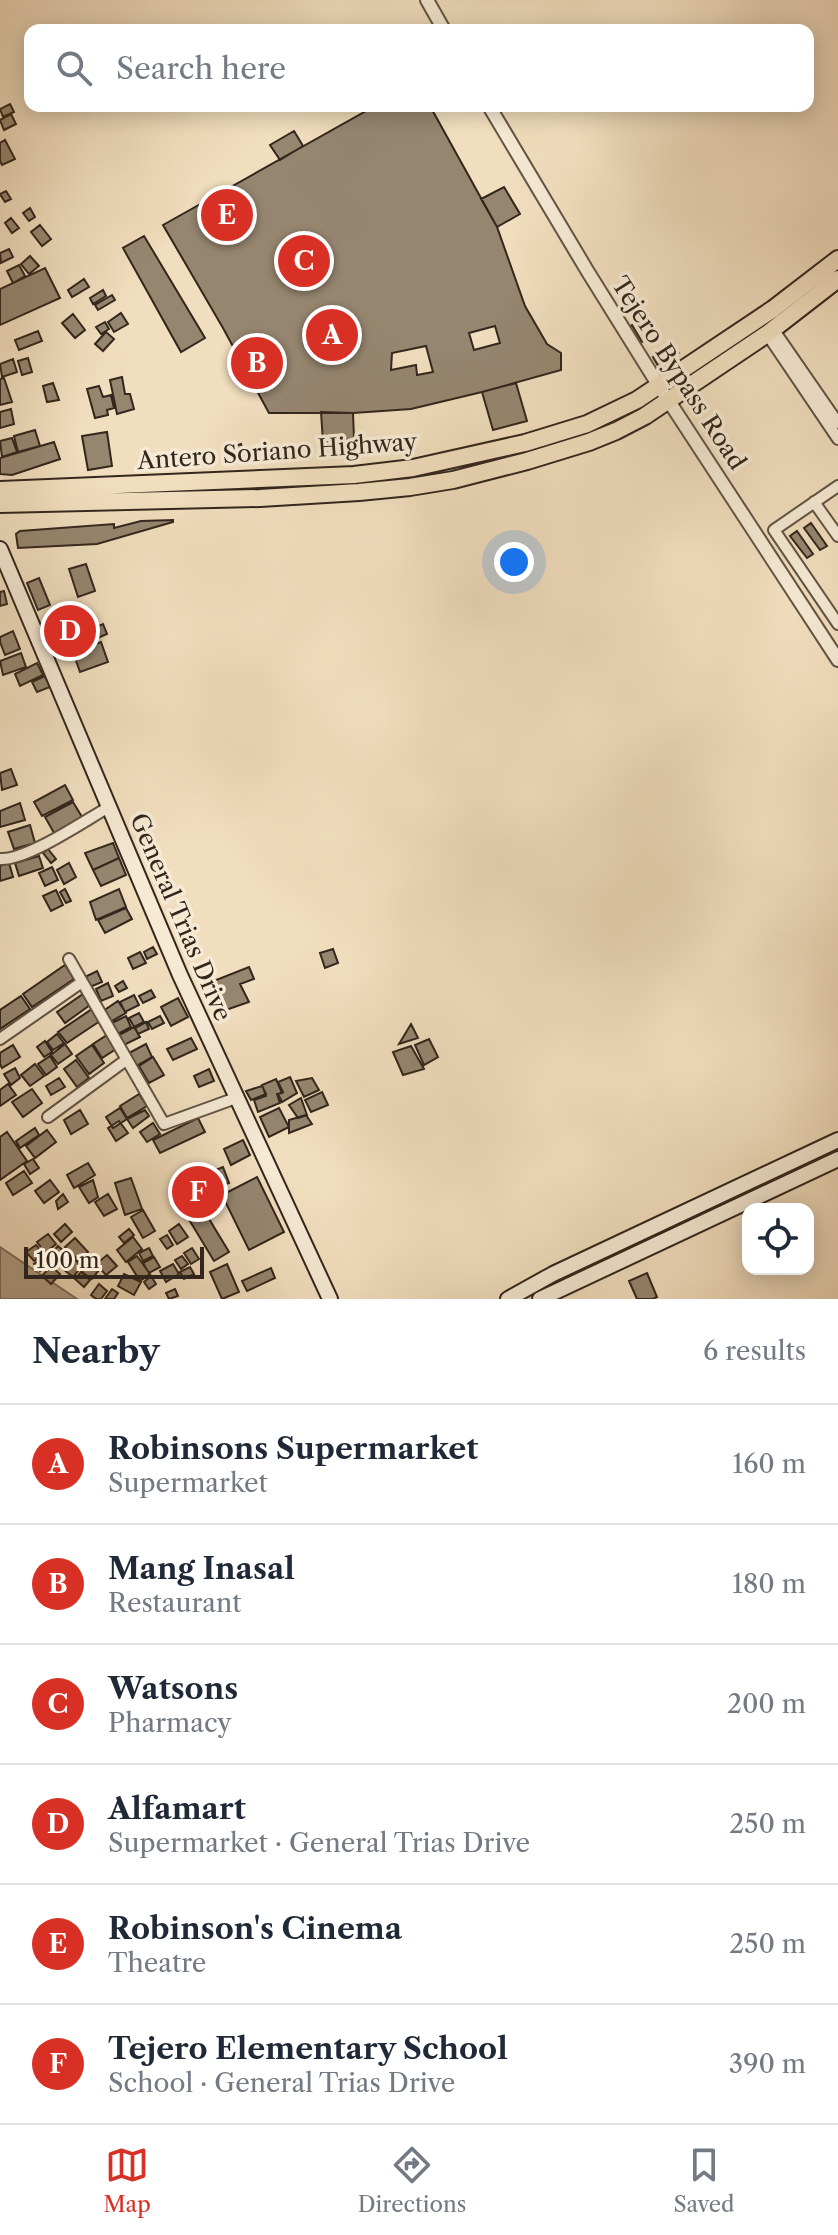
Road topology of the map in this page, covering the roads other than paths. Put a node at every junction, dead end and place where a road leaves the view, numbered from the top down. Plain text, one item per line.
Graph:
1 (427, 0) edge
2 (441, 24) edge
3 (493, 112) edge
4 (838, 259) edge
5 (838, 279) edge
6 (770, 332) junction
7 (659, 386) junction
8 (669, 401) junction
9 (838, 423) edge
10 (838, 439) edge
11 (838, 486) edge
12 (0, 490) edge
13 (814, 502) junction
14 (0, 504) edge
15 (838, 536) edge
16 (0, 549) edge
17 (838, 624) edge
18 (838, 660) edge
19 (109, 807) junction
20 (0, 859) edge
21 (69, 959) dead end
22 (82, 982) junction
23 (0, 1039) edge
24 (126, 1060) junction
25 (236, 1098) junction
26 (48, 1117) dead end
27 (838, 1140) edge
28 (838, 1159) edge
29 (330, 1299) edge
30 (508, 1299) edge
31 (540, 1299) edge

1 - 2 street
3 - 7 street, Tejero Bypass Road
4 - 7 main road, Antero Soriano Highway
5 - 6 main road, Antero Soriano Highway
6 - 8 main road, Antero Soriano Highway
6 - 9 street
6 - 10 street
7 - 8 street, Tejero Bypass Road
7 - 12 main road, Antero Soriano Highway
8 - 14 main road, Antero Soriano Highway
8 - 18 street, Tejero Bypass Road
11 - 13 street
13 - 15 street
13 - 17 street
16 - 19 main road, General Trias Drive
19 - 20 street
19 - 25 main road, General Trias Drive
21 - 22 street
22 - 23 street
22 - 24 street
24 - 25 street
24 - 26 street
25 - 29 main road, General Trias Drive
27 - 30 main road
28 - 31 main road

